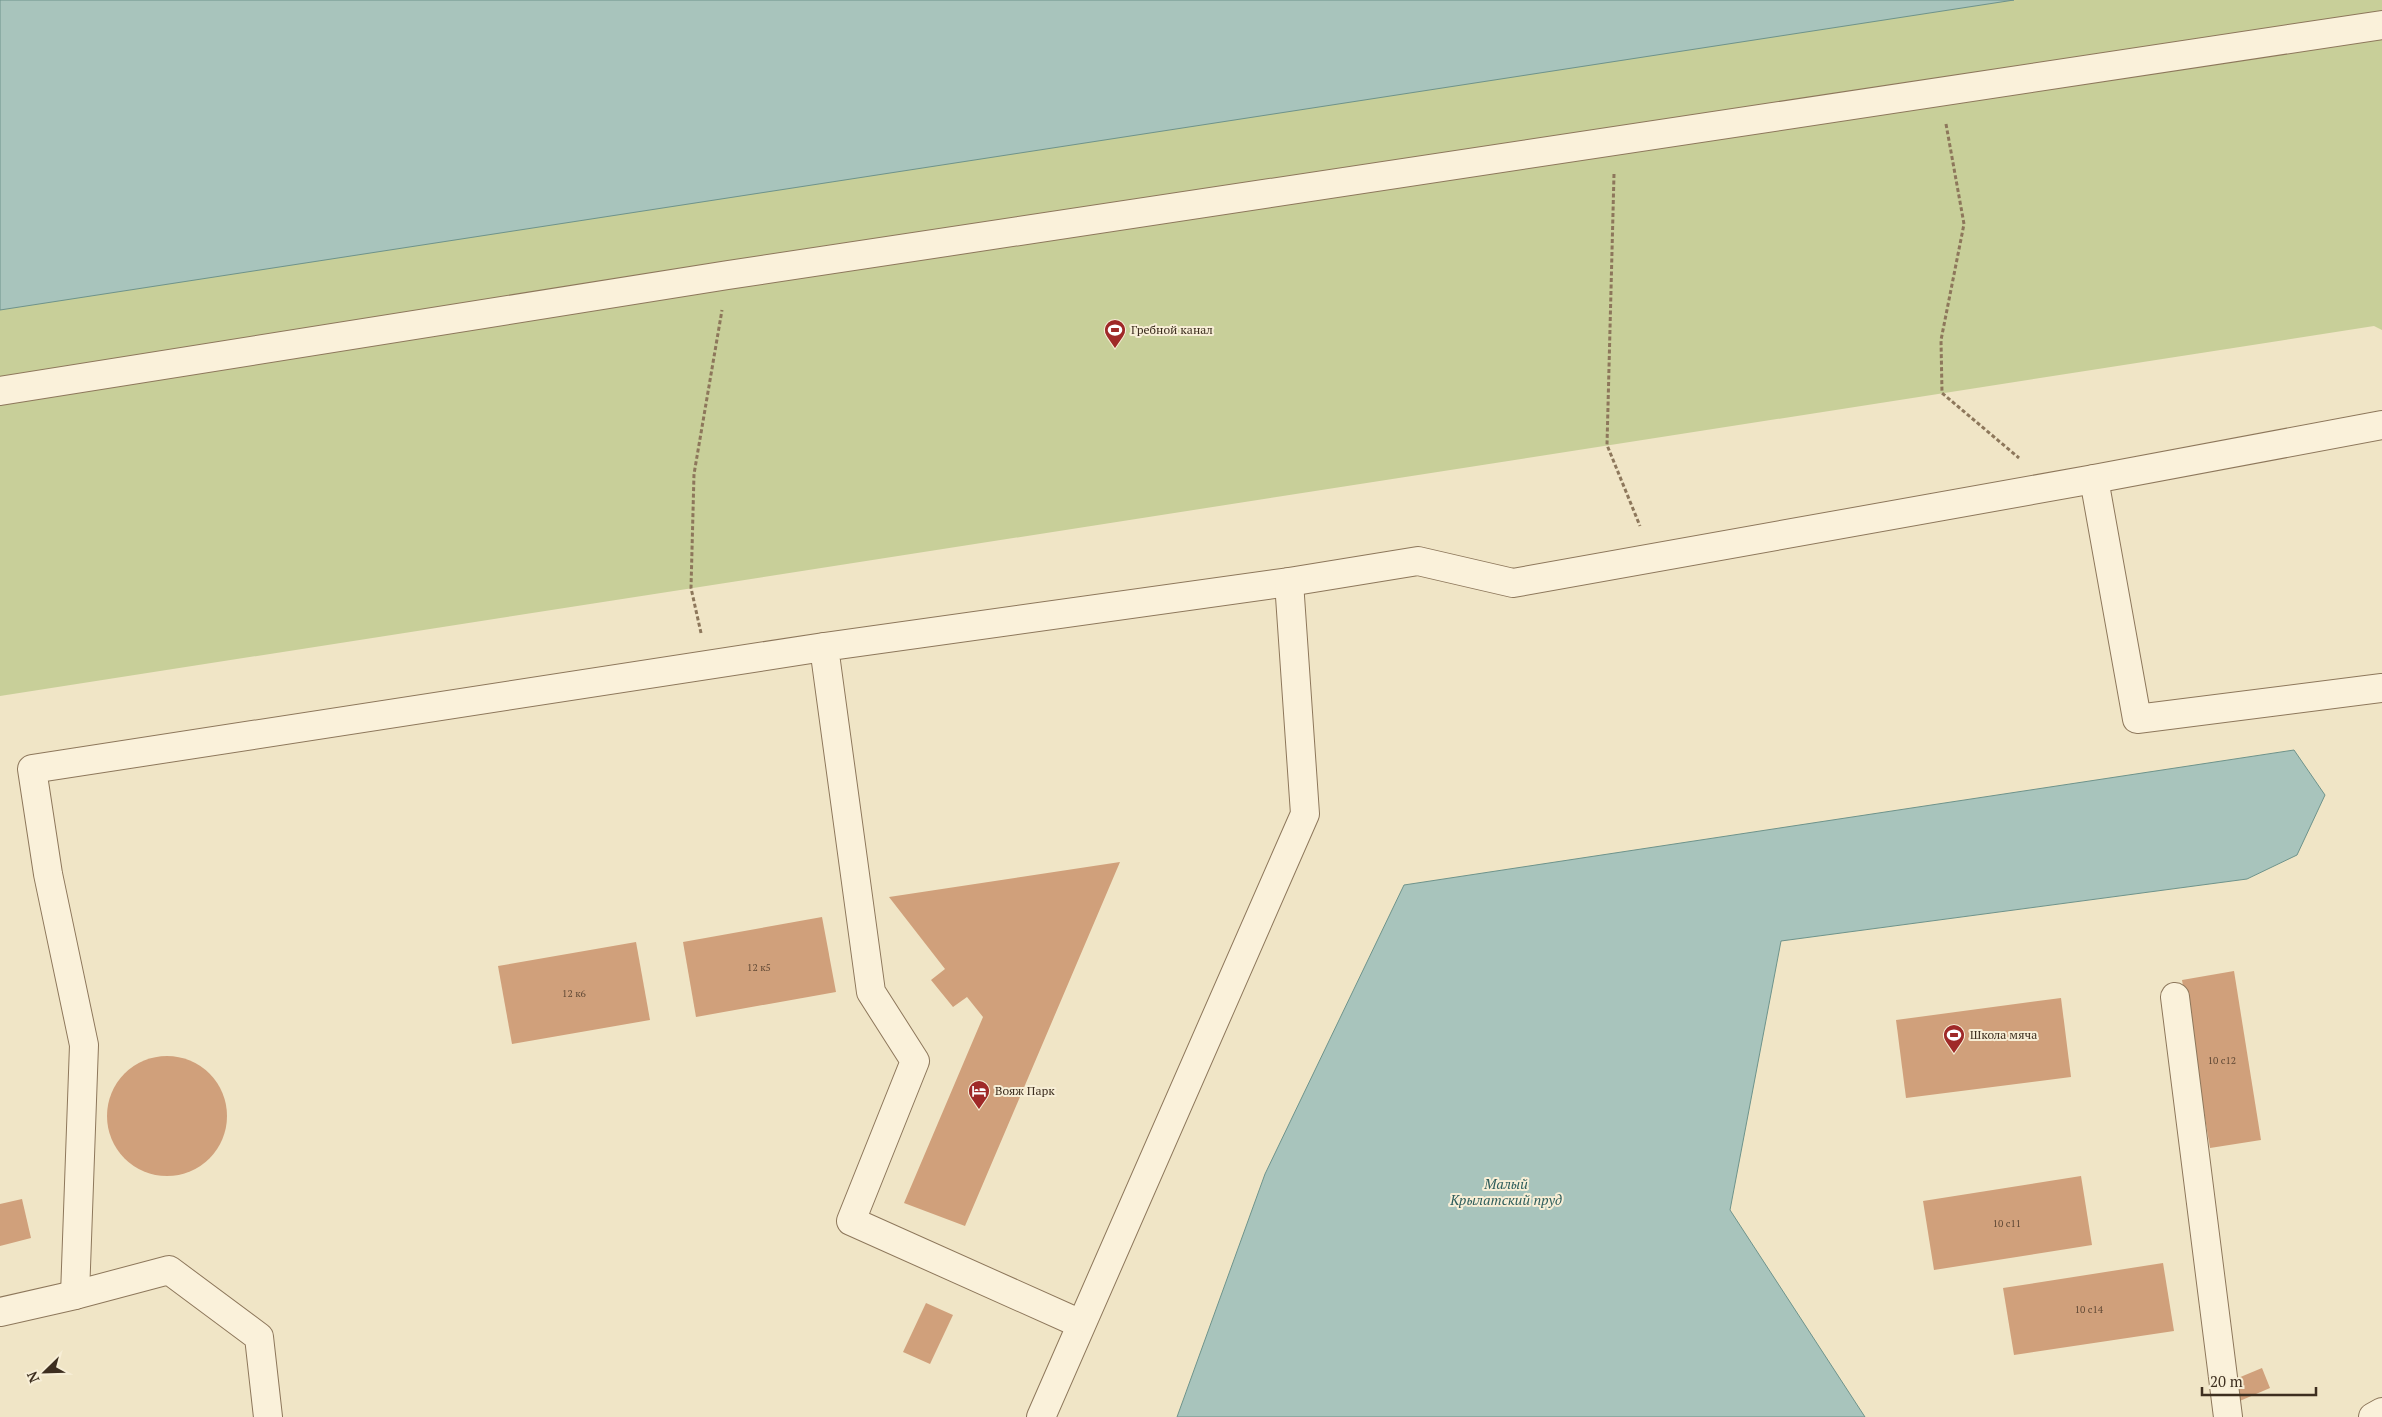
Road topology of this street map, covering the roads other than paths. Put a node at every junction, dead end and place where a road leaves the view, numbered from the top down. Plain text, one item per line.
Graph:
1 (2382, 25) edge
2 (0, 391) edge
3 (2382, 425) edge
4 (2094, 479) junction
5 (1289, 582) junction
6 (824, 647) junction
7 (2382, 688) edge
8 (2175, 997) dead end
9 (74, 1295) junction
10 (0, 1312) edge
11 (1081, 1324) junction
12 (2382, 1412) edge
13 (268, 1417) edge
14 (1041, 1417) edge
15 (2228, 1417) edge
16 (2373, 1417) edge

1 - 2 lane
3 - 4 lane
4 - 5 lane
4 - 7 lane
5 - 6 lane
5 - 11 lane
6 - 9 lane
6 - 11 lane
8 - 15 lane
9 - 10 lane
9 - 13 lane
11 - 14 lane
12 - 16 lane

